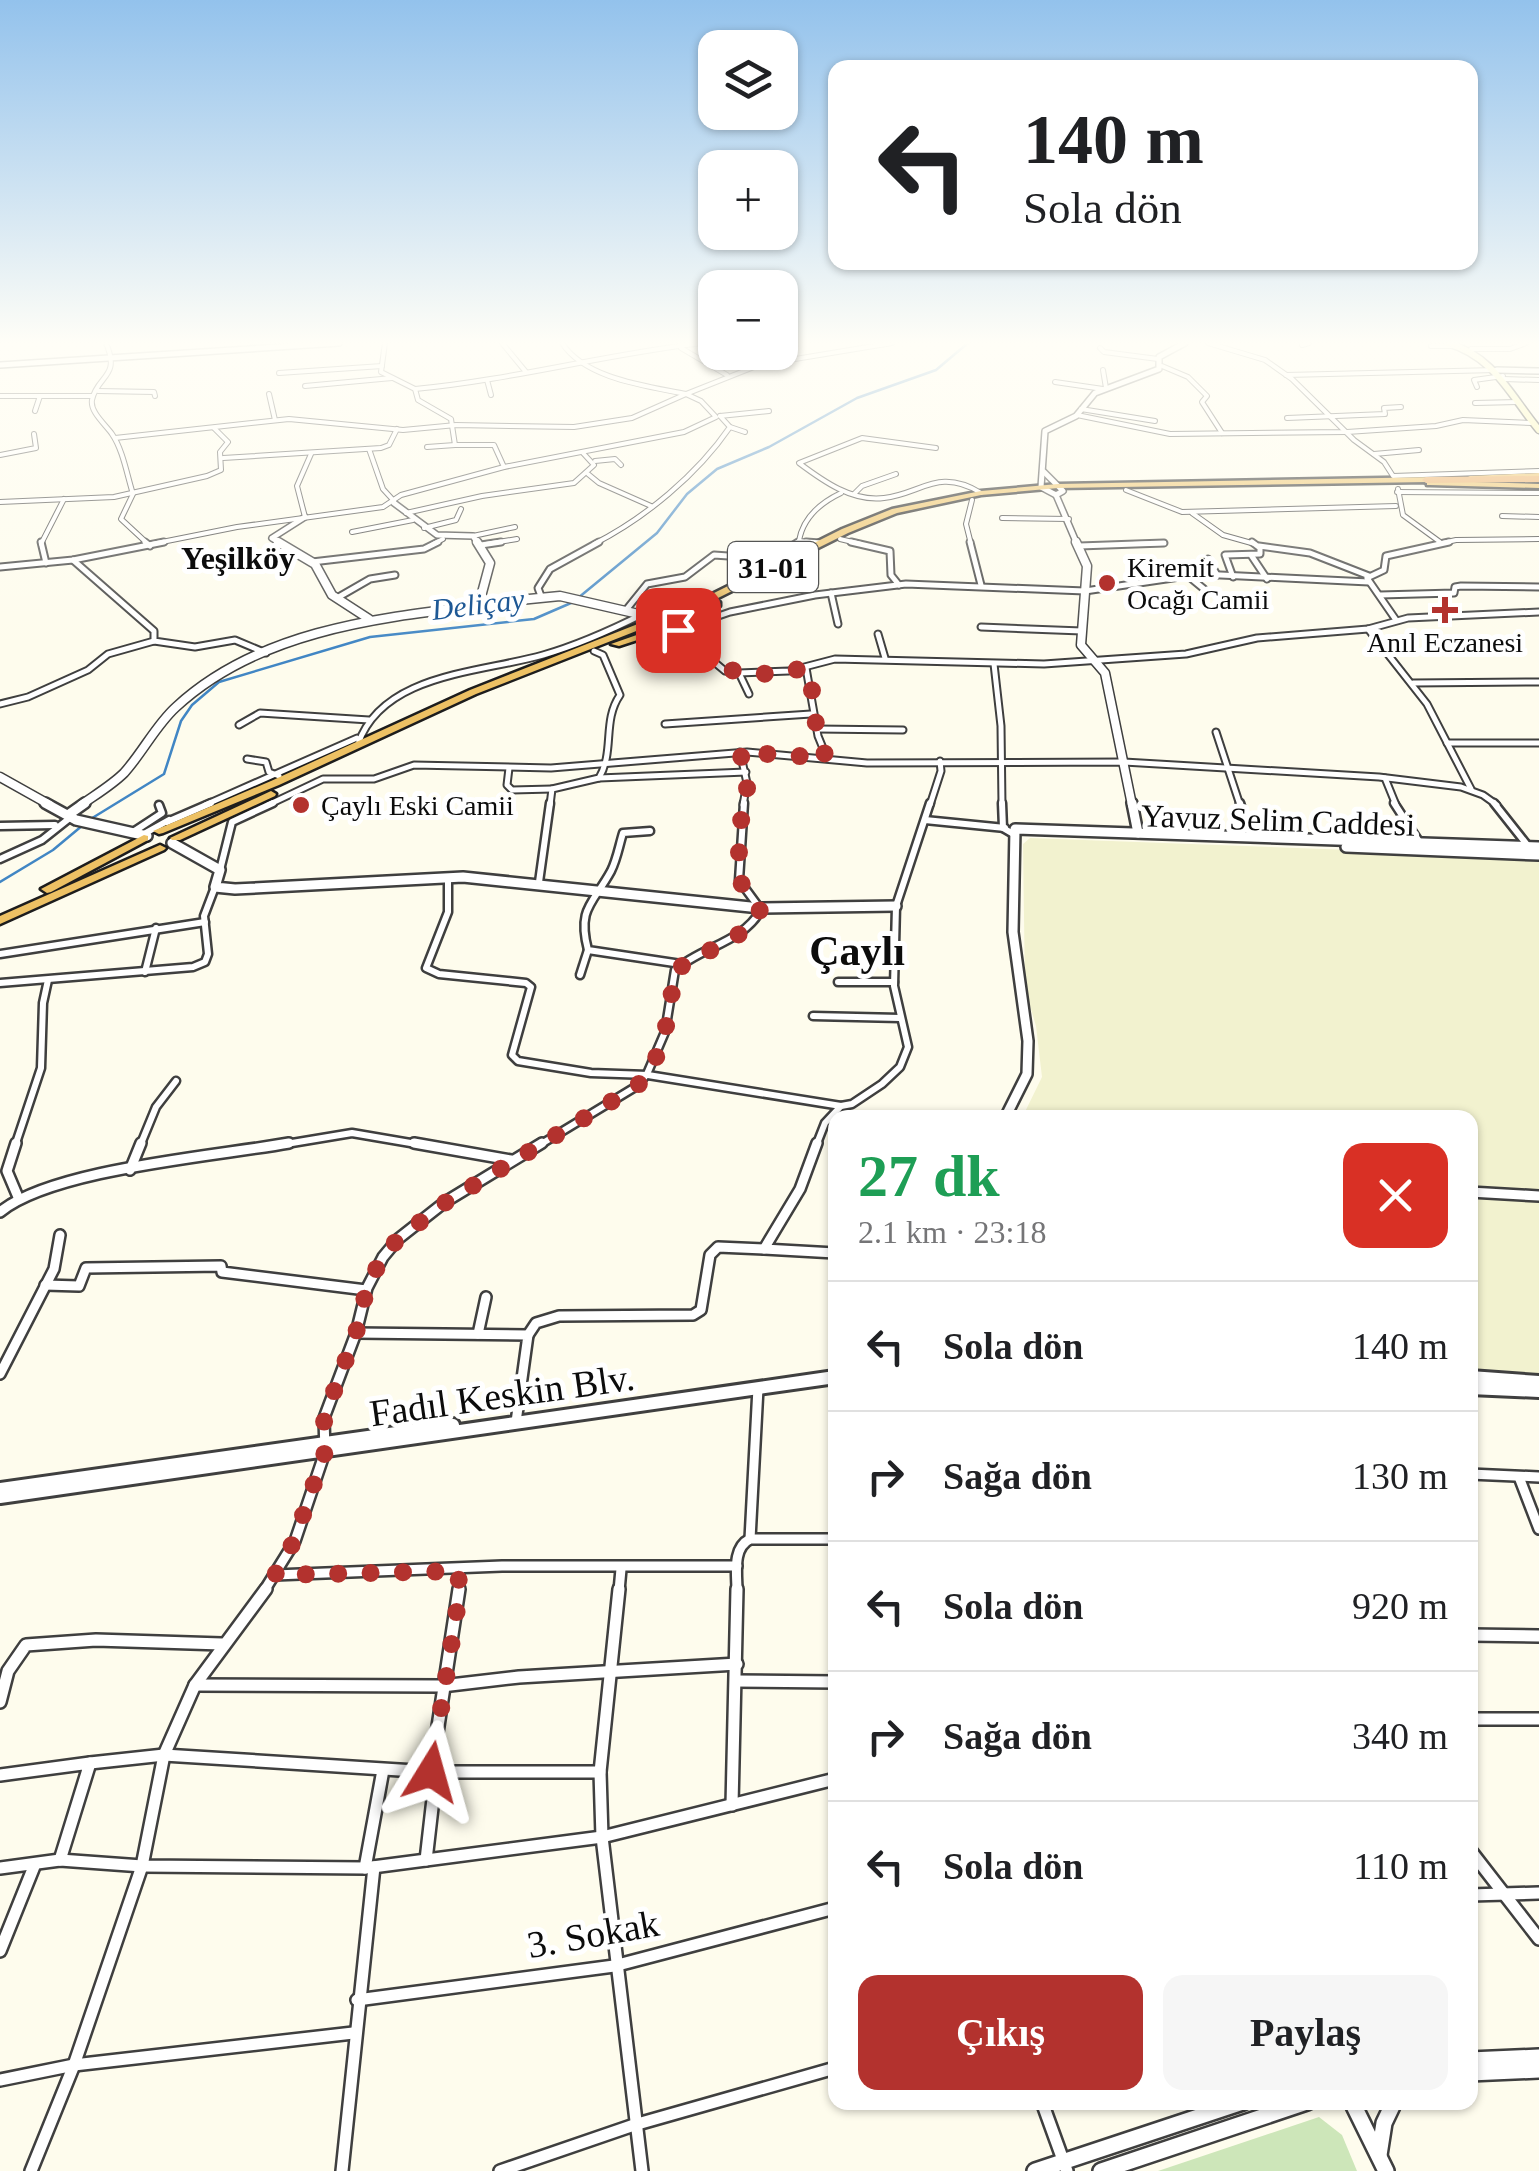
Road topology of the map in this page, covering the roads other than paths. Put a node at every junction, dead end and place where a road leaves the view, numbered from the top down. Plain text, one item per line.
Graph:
1 (35, 444) edge
2 (118, 444) edge
3 (225, 444) edge
4 (390, 444) edge
5 (608, 444) edge
6 (719, 444) edge
7 (845, 444) edge
8 (909, 444) edge
9 (1045, 444) edge
10 (1362, 444) edge
11 (455, 445) joint
12 (427, 447) dead end
13 (936, 448) dead end
14 (369, 449) junction
15 (1419, 450) dead end
16 (583, 453) junction
17 (311, 454) junction
18 (1374, 454) junction
19 (0, 455) edge
20 (222, 458) junction
21 (595, 462) junction
22 (621, 465) dead end
23 (504, 467) junction
24 (1044, 472) junction
25 (588, 474) junction
26 (896, 474) dead end
27 (1428, 481) junction
28 (1539, 481) edge
29 (1042, 487) junction
30 (1057, 490) junction
31 (1126, 490) junction
32 (842, 493) junction
33 (132, 494) junction
34 (854, 494) junction
35 (977, 497) junction
36 (64, 500) junction
37 (0, 502) edge
38 (394, 502) junction
39 (651, 506) junction
40 (1396, 506) junction
41 (461, 509) dead end
42 (1192, 512) junction
43 (1524, 512) dead end
44 (406, 513) junction
45 (228, 516) dead end
46 (1502, 516) dead end
47 (306, 517) junction
48 (1537, 517) edge
49 (1002, 518) dead end
50 (1069, 519) junction
51 (413, 520) junction
52 (236, 527) junction
53 (424, 528) junction
54 (515, 528) dead end
55 (352, 532) dead end
56 (473, 536) junction
57 (443, 539) junction
58 (517, 539) dead end
59 (840, 539) junction
60 (1539, 539) edge
61 (799, 541) junction
62 (1440, 542) junction
63 (820, 544) junction
64 (1164, 544) dead end
65 (481, 545) junction
66 (150, 546) junction
67 (1079, 546) junction
68 (1259, 546) junction
69 (1251, 556) junction
70 (1208, 559) dead end
71 (73, 560) junction
72 (312, 562) junction
73 (46, 563) junction
74 (0, 566) edge
75 (1289, 569) dead end
76 (395, 575) dead end
77 (1187, 575) junction
78 (1217, 575) junction
79 (1233, 576) junction
80 (1266, 579) junction
81 (1369, 579) junction
82 (1294, 580) junction
83 (899, 585) junction
84 (981, 585) junction
85 (1539, 586) edge
86 (1130, 587) junction
87 (1204, 588) dead end
88 (1086, 591) junction
89 (831, 593) junction
90 (1380, 595) junction
91 (541, 596) junction
92 (1136, 596) dead end
93 (337, 598) junction
94 (482, 605) junction
95 (626, 610) junction
96 (1539, 612) edge
97 (653, 617) junction
98 (368, 619) junction
99 (1396, 620) junction
100 (838, 624) dead end
101 (672, 627) junction
102 (981, 627) dead end
103 (1368, 629) junction
104 (1082, 631) junction
105 (878, 634) dead end
106 (154, 641) junction
107 (594, 651) junction
108 (266, 654) junction
109 (885, 658) junction
110 (1095, 660) junction
111 (994, 664) junction
112 (806, 668) junction
113 (739, 673) junction
114 (1539, 682) edge
115 (1413, 683) junction
116 (750, 694) dead end
117 (0, 704) edge
118 (812, 714) junction
119 (369, 720) junction
120 (665, 724) dead end
121 (239, 725) dead end
122 (817, 729) junction
123 (902, 730) dead end
124 (1216, 732) dead end
125 (358, 741) junction
126 (1447, 743) junction
127 (1539, 744) edge
128 (740, 752) junction
129 (827, 758) junction
130 (247, 759) dead end
131 (940, 761) junction
132 (608, 762) junction
133 (999, 762) junction
134 (1124, 762) junction
135 (509, 768) junction
136 (1230, 771) junction
137 (746, 772) junction
138 (279, 776) junction
139 (0, 777) edge
140 (599, 778) junction
141 (1385, 778) junction
142 (242, 783) dead end
143 (552, 788) junction
144 (1471, 789) junction
145 (233, 792) junction
146 (181, 811) dead end
147 (72, 817) junction
148 (925, 820) junction
149 (58, 825) junction
150 (154, 825) junction
151 (0, 826) edge
152 (1003, 828) junction
153 (650, 831) dead end
154 (1015, 832) junction
155 (1138, 833) junction
156 (1250, 837) junction
157 (1420, 842) junction
158 (170, 843) junction
159 (1535, 851) edge
160 (0, 860) edge
161 (220, 870) junction
162 (448, 877) junction
163 (539, 882) junction
164 (215, 886) junction
165 (593, 892) junction
166 (896, 906) junction
167 (0, 910) edge
168 (760, 910) junction
169 (0, 920) edge
170 (205, 922) junction
171 (156, 928) junction
172 (588, 950) junction
173 (0, 954) edge
174 (681, 964) junction
175 (146, 972) junction
176 (580, 974) dead end
177 (48, 980) junction
178 (838, 982) dead end
179 (894, 982) junction
180 (0, 983) edge
181 (812, 1016) dead end
182 (900, 1018) junction
183 (648, 1074) junction
184 (176, 1081) dead end
185 (841, 1106) junction
186 (837, 1110) edge
187 (1008, 1110) edge
188 (828, 1120) edge
189 (512, 1160) junction
190 (130, 1170) junction
191 (1478, 1192) edge
192 (1539, 1196) edge
193 (18, 1197) junction
194 (0, 1212) edge
195 (60, 1235) dead end
196 (764, 1249) junction
197 (828, 1254) edge
198 (45, 1285) junction
199 (366, 1290) junction
200 (486, 1297) dead end
201 (356, 1333) junction
202 (478, 1334) junction
203 (528, 1335) junction
204 (0, 1374) edge
205 (828, 1376) edge
206 (828, 1376) edge
207 (1478, 1378) edge
208 (1539, 1382) edge
209 (758, 1388) junction
210 (1478, 1388) edge
211 (1539, 1392) edge
212 (516, 1419) junction
213 (325, 1448) junction
214 (1478, 1474) edge
215 (1519, 1477) junction
216 (1539, 1478) edge
217 (0, 1489) edge
218 (0, 1497) edge
219 (1539, 1529) edge
220 (750, 1539) junction
221 (828, 1539) edge
222 (737, 1566) junction
223 (620, 1569) junction
224 (459, 1571) junction
225 (275, 1575) junction
226 (1478, 1635) edge
227 (1539, 1636) edge
228 (222, 1644) junction
229 (737, 1664) junction
230 (611, 1671) junction
231 (736, 1681) junction
232 (828, 1682) edge
233 (195, 1685) junction
234 (442, 1686) junction
235 (0, 1702) edge
236 (1478, 1719) edge
237 (1539, 1720) edge
238 (164, 1755) junction
239 (90, 1763) junction
240 (383, 1770) junction
241 (431, 1772) junction
242 (600, 1772) junction
243 (0, 1774) edge
244 (828, 1781) edge
245 (732, 1804) junction
246 (602, 1837) junction
247 (60, 1860) junction
248 (426, 1860) junction
249 (1478, 1861) edge
250 (35, 1864) junction
251 (142, 1866) junction
252 (0, 1868) edge
253 (369, 1868) junction
254 (1502, 1893) junction
255 (1539, 1894) edge
256 (1478, 1895) edge
257 (828, 1910) edge
258 (1539, 1939) edge
259 (0, 1951) edge
260 (614, 1966) junction
261 (358, 2000) junction
262 (353, 2033) junction
263 (1539, 2057) edge
264 (1478, 2060) edge
265 (74, 2065) junction
266 (828, 2070) edge
267 (1539, 2070) edge
268 (1478, 2074) edge
269 (0, 2080) edge
270 (1045, 2110) edge
271 (1221, 2110) edge
272 (1283, 2110) edge
273 (1356, 2110) edge
274 (1390, 2110) edge
275 (634, 2125) junction
276 (1383, 2164) edge
277 (1065, 2166) edge
278 (30, 2171) edge
279 (342, 2171) edge
280 (500, 2171) edge
281 (642, 2171) edge
282 (1035, 2171) edge
283 (1102, 2171) edge

1 - 19 street
2 - 33 street
3 - 20 street
4 - 14 street
5 - 16 street
6 - 39 street
7 - 32 street
8 - 13 street
9 - 24 street
10 - 18 street
11 - 12 street
11 - 23 street
14 - 17 street
14 - 38 street
15 - 18 street
16 - 21 street
16 - 23 street
17 - 20 street
17 - 47 street
18 - 28 street
20 - 33 street
21 - 22 street
21 - 25 street
23 - 38 street
24 - 29 street
24 - 30 street
25 - 39 street
25 - 44 street
26 - 34 street
27 - 28 highway
27 - 30 highway, 31-01
27 - 31 highway, 31-01
28 - 40 street
29 - 30 highway, 31-01
29 - 35 highway, 31-01
30 - 31 highway, 31-01
30 - 35 highway, 31-01
30 - 50 street
31 - 42 street
32 - 34 street
32 - 61 street
33 - 36 street
33 - 66 street
34 - 35 street
35 - 59 highway, 31-01
35 - 63 highway, 31-01
35 - 84 street
36 - 37 street
36 - 73 street
38 - 44 street
38 - 47 street
39 - 91 street
40 - 42 street
40 - 62 street
41 - 53 street
42 - 68 street
43 - 48 street
44 - 51 street
45 - 52 street
46 - 48 street
47 - 52 street
47 - 72 street
49 - 50 street
50 - 67 street
51 - 53 street
51 - 55 street
52 - 66 street
53 - 57 street
54 - 56 street
56 - 57 street
56 - 65 street
57 - 72 street
58 - 65 street
59 - 83 street
59 - 101 highway, 31-01
60 - 62 street
61 - 63 street
61 - 95 street
62 - 81 street
63 - 97 highway, 31-01
64 - 67 street
65 - 94 street
66 - 71 street
67 - 88 street
68 - 69 street
68 - 81 street
69 - 79 street
69 - 80 street
70 - 78 street
71 - 73 street
71 - 106 street
72 - 93 street
73 - 74 street
75 - 82 street
76 - 93 street
77 - 78 street
77 - 86 street
77 - 87 street
78 - 79 street
79 - 80 street
80 - 82 street
81 - 82 street
81 - 90 street
83 - 84 street
83 - 89 street
84 - 88 street
85 - 90 street
86 - 88 street
86 - 92 street
88 - 104 street
89 - 100 street
89 - 101 street
90 - 99 street
91 - 94 street
91 - 95 street
93 - 98 street
94 - 98 street
95 - 97 street
96 - 99 street
97 - 101 highway
97 - 101 highway
97 - 119 street
97 - 125 highway, 31-01
98 - 108 street
99 - 103 street
101 - 107 highway, 31-01
101 - 113 street
102 - 104 street
103 - 110 street
103 - 115 street
104 - 110 street
105 - 109 street
106 - 108 street
106 - 117 street
107 - 132 street
107 - 158 highway, 31-01
108 - 147 street
109 - 111 street
109 - 112 street
110 - 111 street
110 - 134 street
111 - 133 street
112 - 113 street
112 - 118 street
113 - 116 street
114 - 115 street
115 - 126 street
118 - 120 street
118 - 122 street
119 - 121 street
119 - 125 street
122 - 123 street
122 - 129 street
124 - 136 street
125 - 138 street
125 - 150 highway, 31-01
126 - 127 street
126 - 144 street
128 - 129 street
128 - 132 street
128 - 137 street
129 - 131 street
130 - 138 street
131 - 133 street
131 - 148 street
132 - 135 street
132 - 140 street
133 - 134 street
133 - 152 street
134 - 136 street
134 - 155 street
135 - 143 street
135 - 161 street
136 - 141 street
136 - 156 street
137 - 140 street
137 - 168 street
138 - 145 street
139 - 147 street
140 - 143 street
141 - 144 street
141 - 157 street
142 - 145 street
143 - 163 street
144 - 159 street
145 - 150 street
146 - 150 street
147 - 149 street
147 - 150 street
148 - 152 street
148 - 166 street
149 - 151 street
149 - 160 street
150 - 158 highway
150 - 158 highway
150 - 167 highway, 31-01
152 - 154 street
153 - 165 street
154 - 155 street, Yavuz Selim Caddesi
154 - 159 street, Yavuz Selim Caddesi
154 - 187 street
155 - 156 street, Yavuz Selim Caddesi
156 - 157 street, Yavuz Selim Caddesi
157 - 159 street, Yavuz Selim Caddesi
158 - 161 street
158 - 169 highway, 31-01
161 - 164 street
162 - 163 street
162 - 164 street
162 - 183 street
163 - 165 street
164 - 170 street
165 - 168 street
165 - 172 street
166 - 168 street
166 - 179 street
168 - 174 street
170 - 171 street
170 - 175 street
171 - 173 street
171 - 175 street
172 - 174 street
172 - 176 street
174 - 183 street
175 - 177 street
177 - 180 street
177 - 193 street
178 - 179 street
179 - 182 street
181 - 182 street
182 - 185 street
183 - 185 street
183 - 189 street
184 - 190 street
185 - 186 street
188 - 196 street
189 - 190 street
189 - 199 street
190 - 193 street
191 - 192 street
193 - 194 street
195 - 198 street
196 - 197 street
196 - 203 street
198 - 199 street
198 - 204 street
199 - 201 street
200 - 202 street
201 - 202 street
201 - 213 street
202 - 203 street
203 - 212 street
205 - 212 street, Fadıl Keskin Blv.
206 - 209 street, Fadıl Keskin Blv.
207 - 208 street
209 - 212 street, Fadıl Keskin Blv.
209 - 220 street
210 - 211 street
212 - 213 street, Fadıl Keskin Blv.
213 - 217 street, Fadıl Keskin Blv.
213 - 218 street, Fadıl Keskin Blv.
213 - 225 street
214 - 215 street
215 - 216 street
215 - 219 street
220 - 221 street
220 - 222 street
222 - 223 street
222 - 229 street
223 - 224 street
223 - 230 street
224 - 225 street
224 - 234 street
225 - 228 street
226 - 227 street
228 - 233 street
228 - 235 street
229 - 230 street
229 - 231 street
230 - 234 street
230 - 242 street
231 - 232 street
231 - 245 street
233 - 234 street
233 - 238 street
234 - 241 street
236 - 237 street
238 - 239 street
238 - 240 street
238 - 251 street
239 - 243 street
239 - 247 street
240 - 241 street
240 - 253 street
241 - 242 street
241 - 248 street
242 - 246 street
244 - 245 street
245 - 246 street
246 - 248 street
246 - 260 street
247 - 250 street
247 - 251 street
248 - 253 street
249 - 254 street
250 - 252 street
250 - 259 street
251 - 253 street
251 - 265 street
253 - 261 street
254 - 255 street
254 - 256 street
254 - 258 street
257 - 260 street, 3. Sokak
260 - 261 street, 3. Sokak
260 - 275 street
261 - 262 street
262 - 265 street
262 - 279 street
263 - 264 street
265 - 269 street
265 - 278 street
266 - 275 street
267 - 268 street
270 - 277 street
271 - 277 street
272 - 283 street
273 - 276 street
274 - 276 street
275 - 280 street
275 - 281 street
277 - 282 street

